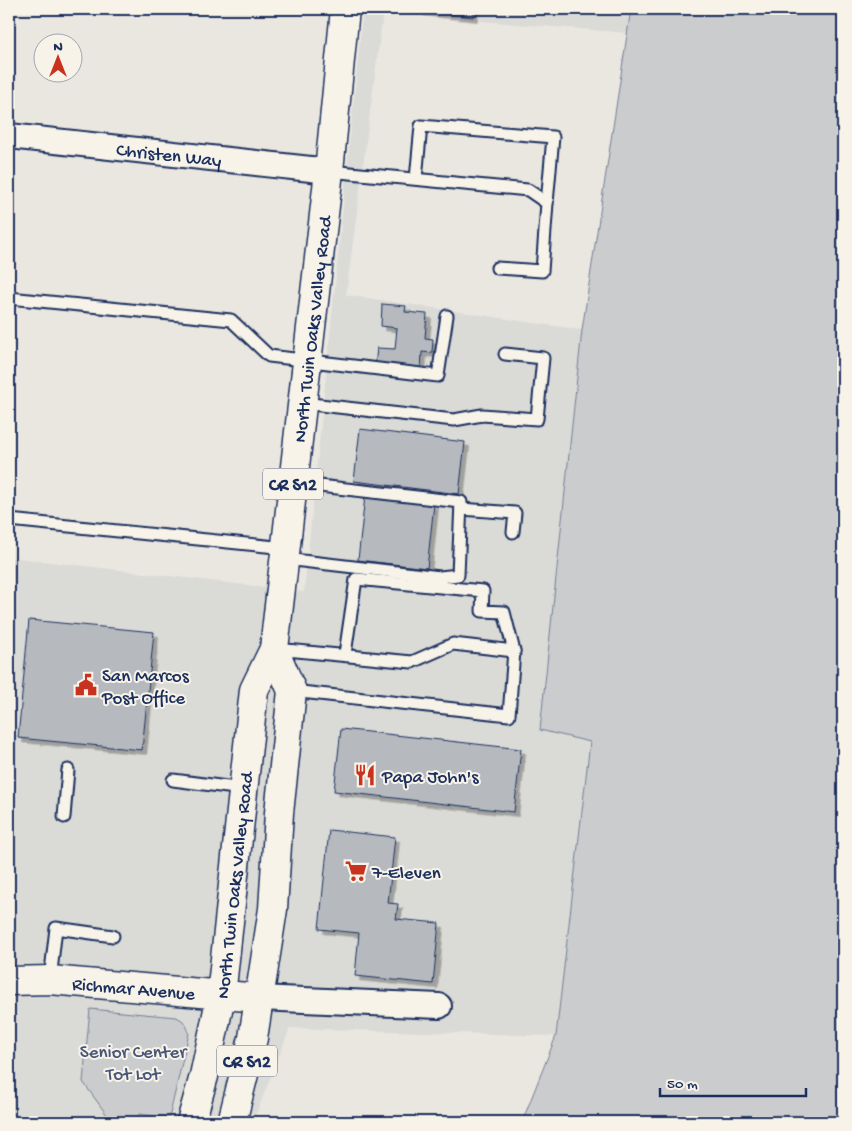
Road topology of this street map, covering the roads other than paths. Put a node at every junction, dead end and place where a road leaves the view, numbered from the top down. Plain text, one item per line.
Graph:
1 (345, 9) edge
2 (9, 136) edge
3 (329, 171) junction
4 (416, 180) junction
5 (547, 203) junction
6 (497, 268) dead end
7 (9, 298) edge
8 (447, 316) dead end
9 (505, 354) dead end
10 (307, 360) junction
11 (302, 403) junction
12 (293, 482) junction
13 (461, 508) junction
14 (9, 520) edge
15 (513, 532) dead end
16 (285, 553) junction
17 (274, 649) junction
18 (514, 651) junction
19 (345, 654) junction
20 (292, 691) junction
21 (68, 770) dead end
22 (173, 780) dead end
23 (243, 788) junction
24 (64, 817) dead end
25 (113, 936) dead end
26 (50, 980) junction
27 (9, 981) edge
28 (221, 996) junction
29 (259, 998) junction
30 (439, 1006) dead end
31 (191, 1122) edge
32 (232, 1122) edge

1 - 3 main road, North Twin Oaks Valley Road / CR S12
2 - 3 street, Christen Way
3 - 4 lane
3 - 10 main road, North Twin Oaks Valley Road / CR S12
4 - 5 lane
4 - 5 lane
5 - 6 lane
7 - 10 lane
8 - 10 lane
9 - 11 lane
10 - 11 main road, North Twin Oaks Valley Road / CR S12
11 - 12 main road, North Twin Oaks Valley Road / CR S12
12 - 13 lane
12 - 16 main road, North Twin Oaks Valley Road / CR S12
13 - 15 lane
13 - 16 lane
14 - 16 lane
16 - 17 main road, North Twin Oaks Valley Road / CR S12
17 - 19 lane
17 - 20 main road, North Twin Oaks Valley Road / CR S12
17 - 23 main road, North Twin Oaks Valley Road / CR S12
18 - 19 lane
18 - 19 lane
18 - 20 lane
20 - 29 main road, North Twin Oaks Valley Road / CR S12
21 - 24 lane
22 - 23 lane
23 - 28 main road, North Twin Oaks Valley Road / CR S12
25 - 26 lane
26 - 27 main road, Richmar Avenue
26 - 28 main road, Richmar Avenue
28 - 29 main road, Richmar Avenue
28 - 31 main road, North Twin Oaks Valley Road / CR S12
29 - 30 street, Richmar Avenue
29 - 32 main road, North Twin Oaks Valley Road / CR S12

